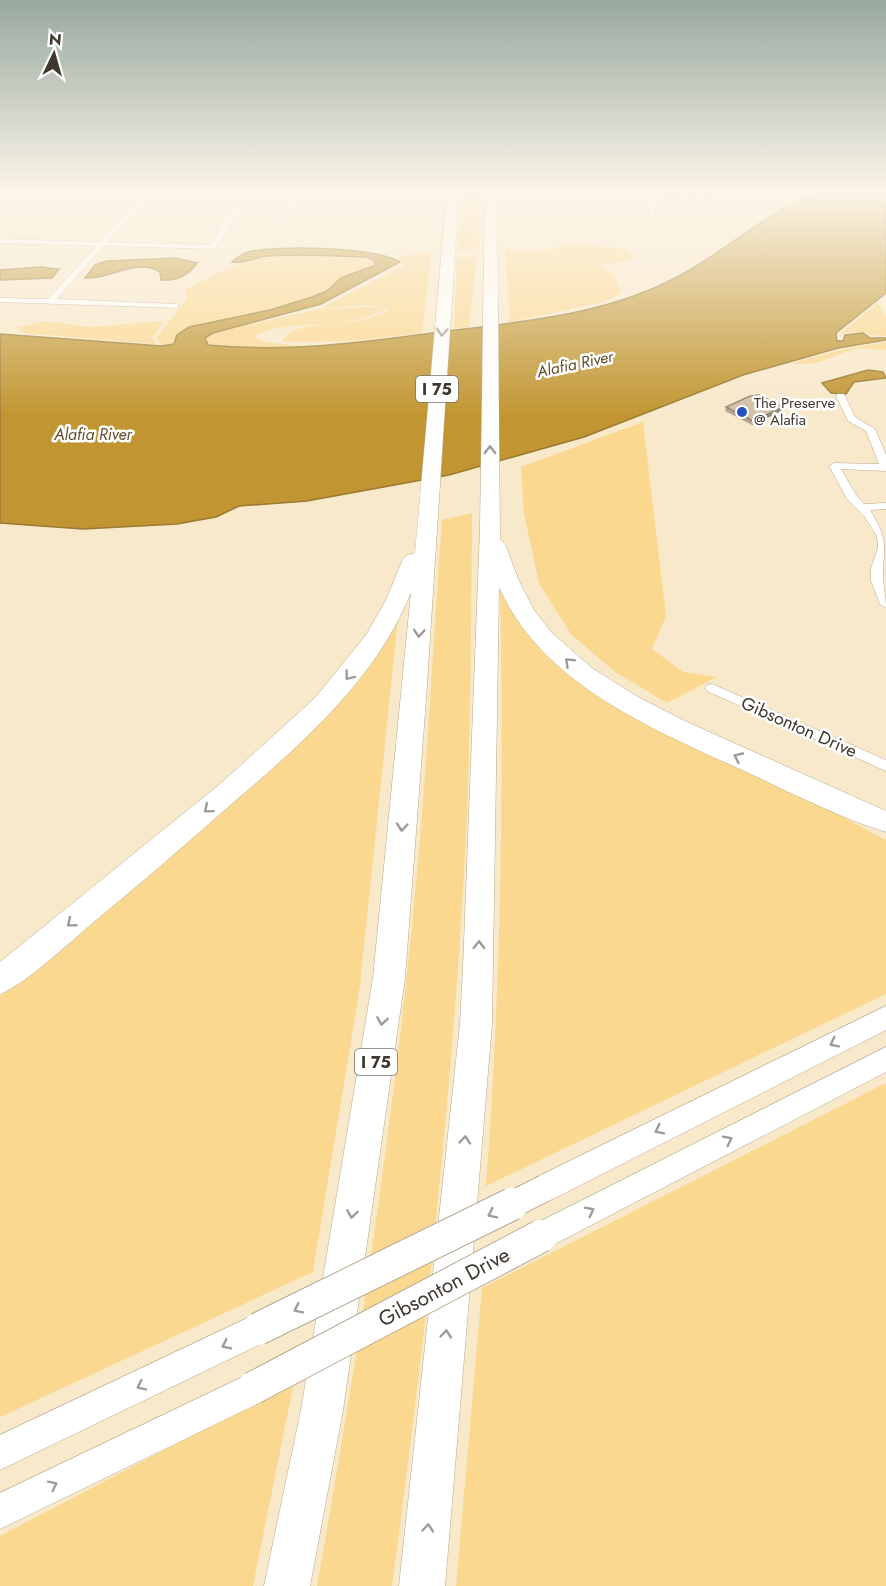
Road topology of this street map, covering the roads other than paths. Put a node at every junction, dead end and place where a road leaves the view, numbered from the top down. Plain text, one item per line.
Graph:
1 (83, 267) edge
2 (448, 267) edge
3 (492, 267) edge
4 (1, 300) edge
5 (50, 302) junction
6 (175, 306) dead end
7 (841, 396) dead end
8 (886, 468) edge
9 (886, 506) edge
10 (861, 507) junction
11 (490, 519) junction
12 (426, 529) junction
13 (886, 604) edge
14 (712, 688) dead end
15 (886, 766) edge
16 (790, 782) junction
17 (886, 822) edge
18 (886, 835) edge
19 (0, 980) edge
20 (886, 1017) edge
21 (886, 1059) edge
22 (0, 1453) edge
23 (0, 1511) edge
24 (287, 1586) edge
25 (422, 1586) edge

1 - 5 street
2 -> 12 highway, I 75
11 -> 3 highway
4 - 5 street
5 - 6 street
7 - 8 street
8 - 10 street
9 - 10 street
10 - 13 street
16 -> 11 highway
25 -> 11 highway
12 -> 19 highway
12 -> 24 highway, I 75
14 - 15 street, Gibsonton Drive
16 - 17 highway
16 - 18 highway
20 -> 22 main road, bridge
23 -> 21 main road, Gibsonton Drive, bridge

